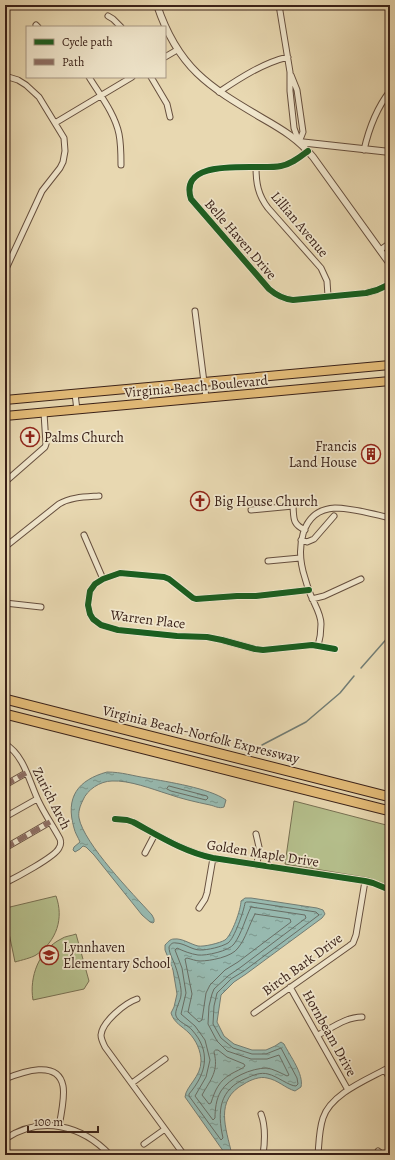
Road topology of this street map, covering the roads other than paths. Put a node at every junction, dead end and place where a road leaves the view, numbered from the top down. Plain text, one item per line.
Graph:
1 (157, 5) edge
2 (279, 5) edge
3 (108, 16) dead end
4 (120, 26) edge
5 (165, 26) edge
6 (166, 29) edge
7 (177, 50) junction
8 (166, 56) edge
9 (288, 57) junction
10 (290, 72) junction
11 (5, 76) edge
12 (90, 78) edge
13 (130, 78) edge
14 (152, 78) edge
15 (390, 91) edge
16 (219, 92) junction
17 (100, 96) junction
18 (170, 117) dead end
19 (55, 123) junction
20 (299, 142) junction
21 (364, 150) junction
22 (308, 151) junction
23 (390, 152) edge
24 (121, 165) dead end
25 (256, 167) junction
26 (390, 243) edge
27 (380, 250) junction
28 (7, 263) edge
29 (390, 264) edge
30 (5, 271) edge
31 (390, 284) edge
32 (328, 296) junction
33 (195, 311) dead end
34 (390, 365) edge
35 (204, 381) junction
36 (390, 381) edge
37 (75, 394) junction
38 (206, 398) junction
39 (5, 400) edge
40 (77, 410) junction
41 (44, 413) junction
42 (5, 416) edge
43 (5, 482) edge
44 (99, 496) dead end
45 (251, 510) dead end
46 (334, 516) dead end
47 (390, 518) edge
48 (305, 530) junction
49 (84, 535) dead end
50 (301, 540) junction
51 (5, 547) edge
52 (300, 558) junction
53 (268, 561) dead end
54 (103, 579) junction
55 (361, 579) dead end
56 (309, 590) junction
57 (312, 599) junction
58 (5, 603) edge
59 (41, 607) dead end
60 (318, 646) junction
61 (335, 650) dead end
62 (5, 699) edge
63 (5, 714) edge
64 (6, 746) edge
65 (26, 773) junction
66 (5, 785) edge
67 (390, 797) edge
68 (37, 799) junction
69 (390, 812) edge
70 (5, 817) edge
71 (115, 819) dead end
72 (50, 822) junction
73 (155, 834) junction
74 (256, 834) dead end
75 (5, 848) edge
76 (145, 853) dead end
77 (213, 858) junction
78 (257, 865) junction
79 (365, 881) junction
80 (5, 883) edge
81 (390, 890) edge
82 (199, 908) dead end
83 (290, 987) junction
84 (137, 999) dead end
85 (254, 1013) dead end
86 (362, 1017) dead end
87 (318, 1035) junction
88 (165, 1059) dead end
89 (390, 1067) edge
90 (385, 1070) junction
91 (5, 1079) edge
92 (390, 1079) edge
93 (132, 1083) junction
94 (348, 1090) junction
95 (261, 1114) dead end
96 (60, 1126) junction
97 (165, 1129) junction
98 (5, 1138) edge
99 (144, 1144) dead end
100 (378, 1151) dead end
101 (110, 1155) edge
102 (184, 1155) edge
103 (263, 1155) edge
104 (318, 1155) edge
105 (382, 1155) edge

1 - 5 street
2 - 9 street
3 - 4 street
6 - 7 street
7 - 8 street
7 - 16 street
9 - 10 street
9 - 16 street
10 - 20 street
10 - 20 street
11 - 19 street
12 - 17 street
13 - 17 street
14 - 18 street
15 - 21 street
16 - 20 street
17 - 19 street
17 - 24 street
19 - 28 street
20 - 21 street
20 - 22 street
21 - 23 street
22 - 25 street, Belle Haven Drive
22 - 27 street
25 - 32 street, Lillian Avenue
25 - 32 street, Belle Haven Drive
26 - 27 street
27 - 29 street
28 - 30 street
31 - 32 street, Belle Haven Drive
33 - 35 street
34 - 35 main road, Virginia Beach Boulevard
35 - 37 main road, Virginia Beach Boulevard
35 - 38 street
36 - 38 main road, Virginia Beach Boulevard
37 - 39 main road, Virginia Beach Boulevard
37 - 40 street
38 - 40 main road, Virginia Beach Boulevard
40 - 41 main road, Virginia Beach Boulevard
41 - 42 main road, Virginia Beach Boulevard
41 - 43 street
44 - 51 street
45 - 48 street
46 - 50 street
47 - 48 street
48 - 50 street
49 - 54 street
50 - 52 street
52 - 53 street
52 - 56 street
54 - 56 street, Warren Place
54 - 60 street, Warren Place
55 - 57 street
56 - 57 street
57 - 60 street
58 - 59 street
60 - 61 street, Warren Place
62 - 67 highway, Virginia Beach-Norfolk Expressway
63 - 69 highway, Virginia Beach-Norfolk Expressway
64 - 65 street, Zurich Arch
65 - 66 street
65 - 68 street, Zurich Arch
68 - 70 street
68 - 72 street, Zurich Arch
71 - 73 street, Golden Maple Drive
72 - 75 street
72 - 80 street, Zurich Arch
73 - 76 street
73 - 77 street, Golden Maple Drive
74 - 78 street
77 - 78 street, Golden Maple Drive
77 - 82 street
78 - 79 street, Golden Maple Drive
79 - 81 street, Golden Maple Drive
79 - 83 street, Birch Bark Drive
83 - 85 street, Birch Bark Drive
83 - 87 street, Hornbeam Drive
84 - 93 street
86 - 87 street
87 - 94 street, Hornbeam Drive
88 - 93 street
89 - 90 street
90 - 92 street
90 - 94 street
91 - 96 street
93 - 97 street
94 - 104 street
95 - 103 street
96 - 98 street
96 - 101 street
97 - 99 street
97 - 102 street
100 - 105 street

